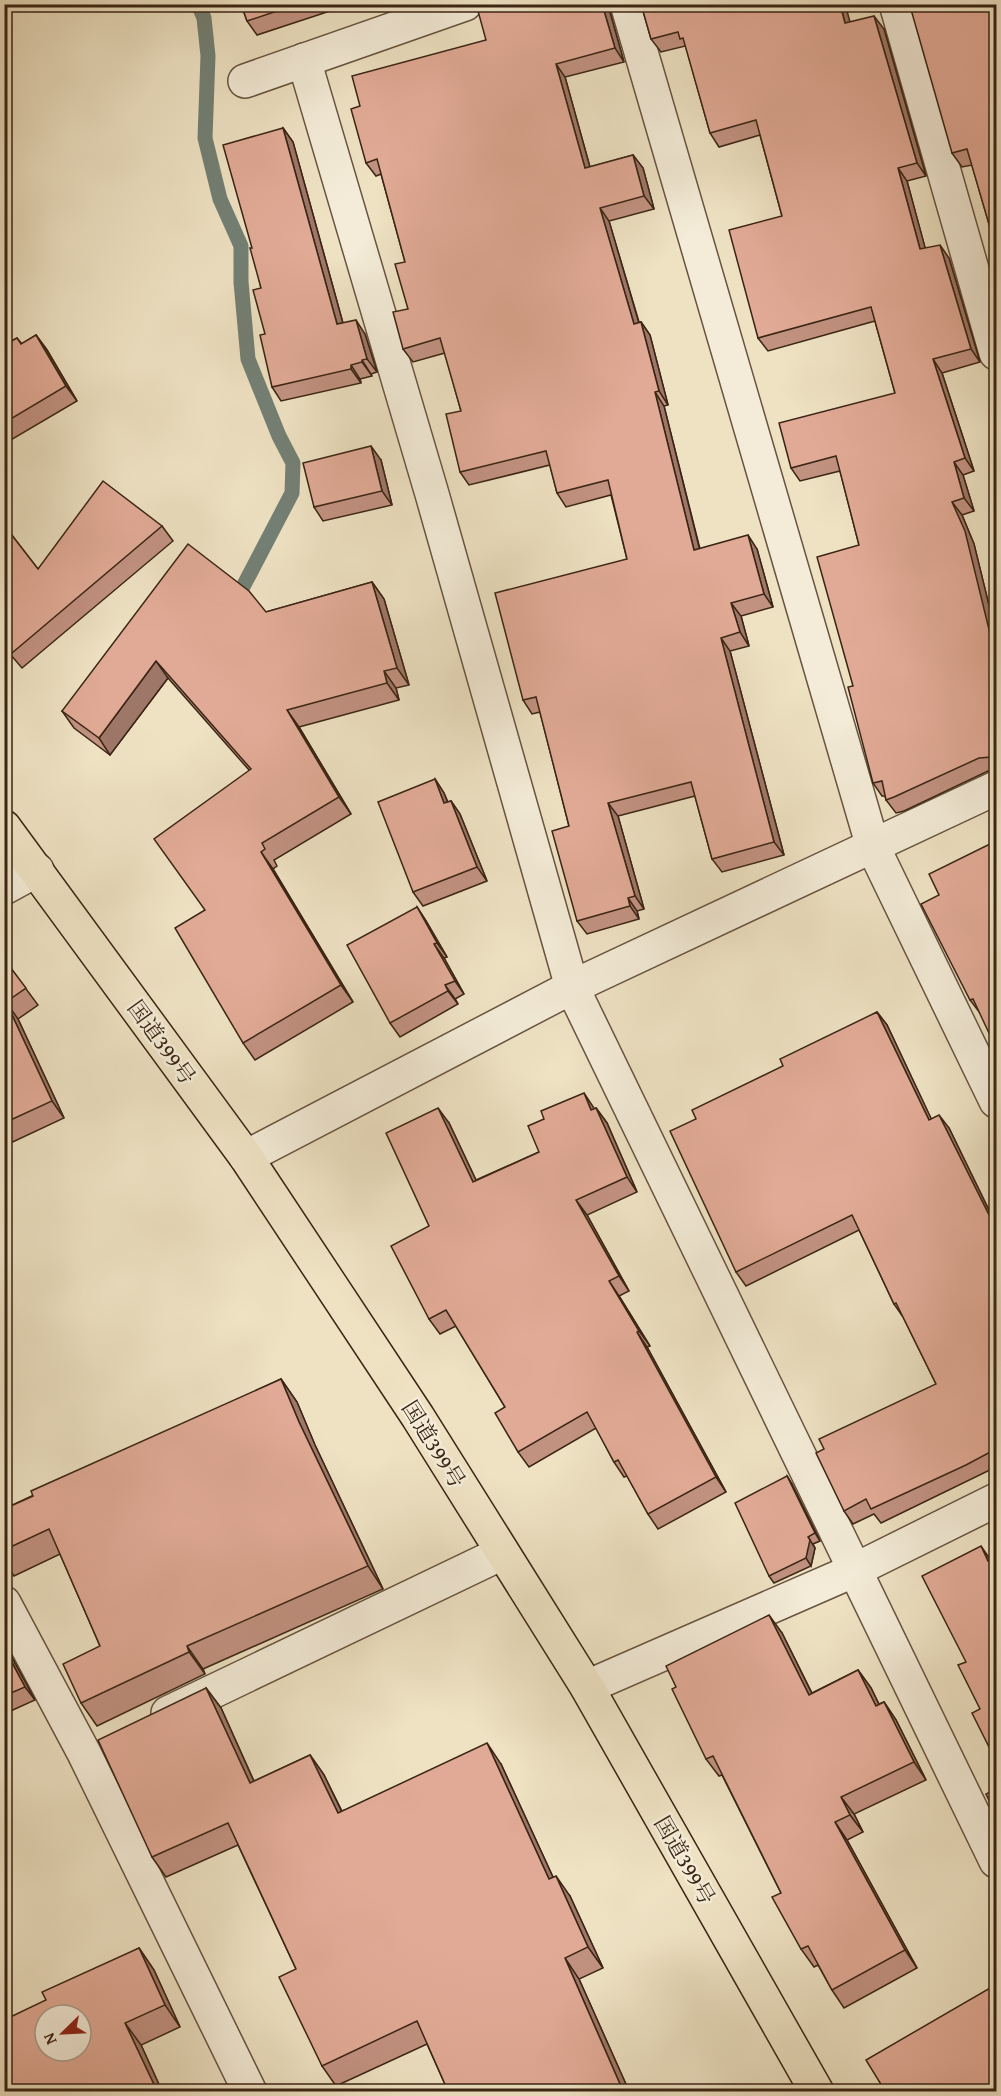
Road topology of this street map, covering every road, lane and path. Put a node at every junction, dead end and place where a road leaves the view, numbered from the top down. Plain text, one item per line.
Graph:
1 (465, 4) edge
2 (627, 4) edge
3 (896, 4) edge
4 (304, 60) junction
5 (245, 81) dead end
6 (996, 353) edge
7 (996, 788) edge
8 (4, 827) edge
9 (873, 847) junction
10 (37, 870) junction
11 (4, 888) edge
12 (572, 987) junction
13 (996, 1101) edge
14 (246, 1157) junction
15 (996, 1500) edge
16 (502, 1552) junction
17 (855, 1570) junction
18 (4, 1603) edge
19 (586, 1687) junction
20 (84, 1753) junction
21 (996, 1861) edge
22 (250, 2091) edge
23 (817, 2091) edge

1 - 4 street
2 - 9 street
3 - 6 street
4 - 5 street
4 - 12 street
7 - 9 street
8 - 10 highway, 国道399号
9 - 12 street
9 - 13 street
10 - 11 street
10 - 14 highway, 国道399号
12 - 14 street
12 - 17 street
14 - 16 highway, 国道399号
15 - 17 street
16 - 19 highway, 国道399号
16 - 20 street
17 - 19 street
17 - 21 street
18 - 20 street
19 - 23 highway, 国道399号
20 - 22 street

